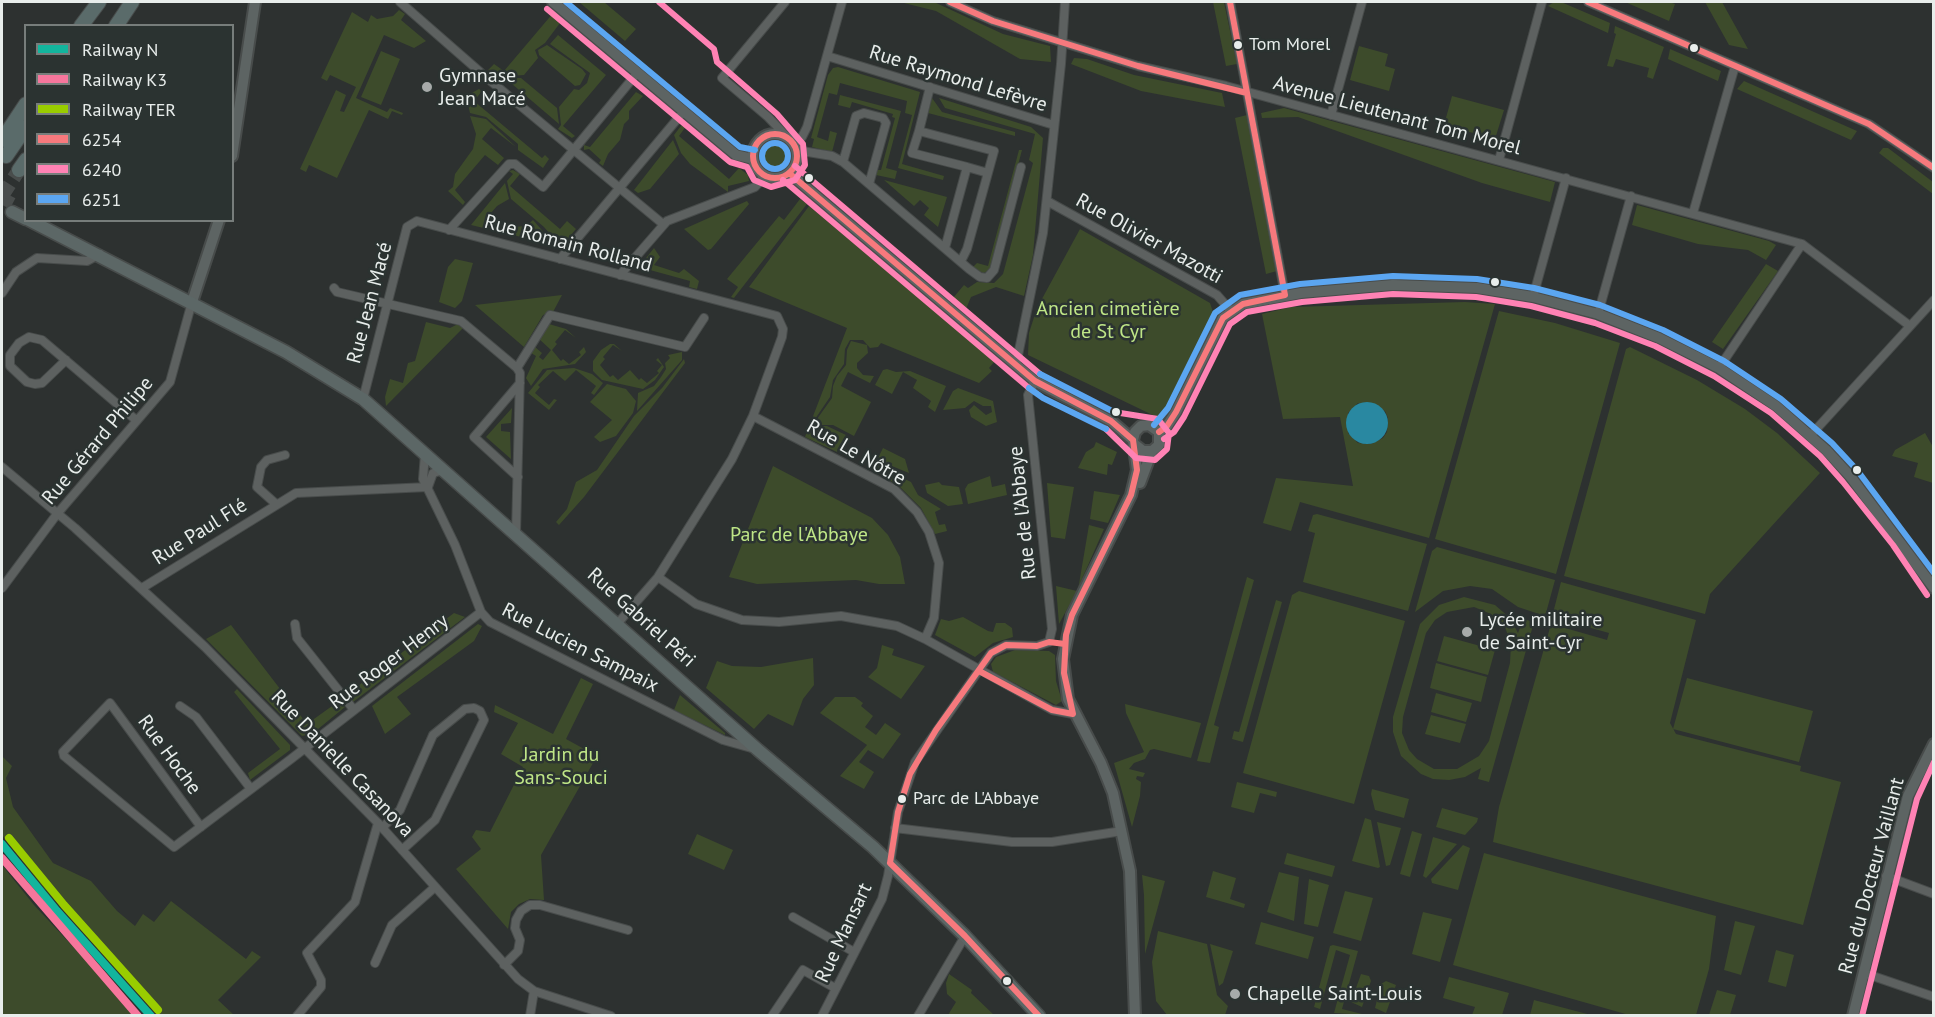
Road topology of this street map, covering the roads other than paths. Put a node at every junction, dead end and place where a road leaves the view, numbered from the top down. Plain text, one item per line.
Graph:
1 (99, 2) edge
2 (107, 2) edge
3 (132, 2) edge
4 (255, 2) edge
5 (400, 2) edge
6 (785, 2) edge
7 (842, 2) edge
8 (950, 2) edge
9 (1065, 2) edge
10 (1230, 2) edge
11 (1362, 2) edge
12 (1542, 2) edge
13 (1588, 2) edge
14 (558, 4) edge
15 (82, 24) edge
16 (93, 24) edge
17 (117, 24) edge
18 (1062, 42) junction
19 (827, 56) junction
20 (1735, 66) junction
21 (638, 72) junction
22 (930, 87) junction
23 (1247, 93) junction
24 (24, 107) edge
25 (684, 111) junction
26 (1331, 115) junction
27 (1054, 125) junction
28 (24, 130) edge
29 (919, 131) junction
30 (2, 140) edge
31 (234, 143) edge
32 (793, 144) junction
33 (572, 149) junction
34 (6, 156) dead end
35 (753, 159) junction
36 (1499, 160) junction
37 (843, 162) junction
38 (967, 167) junction
39 (1021, 167) dead end
40 (1934, 168) edge
41 (988, 173) junction
42 (789, 174) junction
43 (765, 176) junction
44 (1566, 178) junction
45 (869, 184) junction
46 (621, 188) junction
47 (1631, 196) junction
48 (1047, 201) junction
49 (1693, 213) junction
50 (417, 221) joint
51 (31, 222) edge
52 (48, 222) edge
53 (218, 222) edge
54 (663, 224) junction
55 (449, 230) junction
56 (1802, 244) junction
57 (945, 248) junction
58 (100, 254) junction
59 (560, 259) junction
60 (961, 261) junction
61 (620, 275) junction
62 (333, 288) dead end
63 (2, 292) edge
64 (1285, 295) junction
65 (1533, 297) junction
66 (186, 299) junction
67 (1934, 300) edge
68 (387, 303) junction
69 (1231, 311) junction
70 (1598, 314) junction
71 (704, 318) dead end
72 (1910, 326) junction
73 (66, 360) junction
74 (1016, 364) junction
75 (517, 368) junction
76 (1719, 368) junction
77 (1035, 381) junction
78 (520, 383) junction
79 (363, 399) junction
80 (753, 416) junction
81 (136, 420) junction
82 (1112, 421) junction
83 (1141, 426) junction
84 (1159, 432) junction
85 (1810, 436) junction
86 (1134, 442) junction
87 (1152, 451) junction
88 (285, 454) dead end
89 (425, 454) junction
90 (2, 467) edge
91 (444, 470) junction
92 (518, 477) junction
93 (428, 487) junction
94 (1131, 495) junction
95 (276, 504) junction
96 (57, 514) junction
97 (516, 533) junction
98 (658, 577) junction
99 (1932, 587) edge
100 (2, 588) edge
101 (142, 588) junction
102 (482, 612) junction
103 (618, 623) junction
104 (295, 624) dead end
105 (925, 639) junction
106 (1050, 642) junction
107 (1065, 644) junction
108 (979, 671) junction
109 (180, 706) dead end
110 (354, 710) junction
111 (1073, 714) junction
112 (1933, 744) edge
113 (304, 748) junction
114 (758, 750) junction
115 (251, 789) junction
116 (380, 825) junction
117 (201, 826) junction
118 (895, 828) junction
119 (1122, 831) junction
120 (174, 847) joint
121 (402, 850) junction
122 (890, 863) junction
123 (1886, 876) junction
124 (435, 887) junction
125 (1934, 894) edge
126 (793, 917) dead end
127 (628, 930) dead end
128 (965, 936) junction
129 (854, 952) junction
130 (375, 963) dead end
131 (504, 965) junction
132 (1864, 973) junction
133 (835, 988) junction
134 (534, 991) junction
135 (1934, 997) edge
136 (297, 1016) edge
137 (530, 1016) edge
138 (611, 1016) edge
139 (772, 1016) edge
140 (822, 1016) edge
141 (918, 1016) edge
142 (1039, 1016) edge
143 (1135, 1016) edge
144 (1853, 1016) edge

1 - 15 highway
2 - 16 highway
3 - 17 highway
4 - 31 street
5 - 33 street
6 - 32 street
7 - 19 street
8 - 18 street, Avenue Lieutenant Tom Morel
9 - 18 street
10 - 23 street
11 - 26 street
12 - 36 street
13 - 20 street
14 - 21 street
18 - 23 street, Avenue Lieutenant Tom Morel
18 - 27 street
19 - 22 street, Rue Raymond Lefèvre
19 - 32 street
20 - 40 street
20 - 49 street
21 - 25 street
21 - 33 street
22 - 27 street, Rue Raymond Lefèvre
22 - 29 street
23 - 26 street, Avenue Lieutenant Tom Morel
23 - 64 street
24 - 30 highway
25 - 35 street
25 - 46 street
26 - 36 street, Avenue Lieutenant Tom Morel
27 - 48 street, Rue Raymond Lefèvre
28 - 34 highway
29 - 38 street
29 - 41 street
32 - 35 street
32 - 37 street
32 - 42 street
33 - 46 street
33 - 55 street
35 - 43 street
36 - 44 street, Avenue Lieutenant Tom Morel
37 - 45 street
37 - 45 street
38 - 41 street
38 - 57 street
39 - 60 street
41 - 60 street
42 - 43 street
42 - 74 street
43 - 54 street
44 - 47 street, Avenue Lieutenant Tom Morel
44 - 65 street
45 - 57 street
46 - 54 street
46 - 59 street
47 - 49 street, Avenue Lieutenant Tom Morel
47 - 70 street
48 - 69 street, Rue Olivier Mazotti
48 - 74 street, Rue Raymond Lefèvre
49 - 56 street, Avenue Lieutenant Tom Morel
50 - 55 street, Rue Romain Rolland
50 - 68 street, Rue Jean Macé
51 - 58 main road, Rue Gabriel Péri
52 - 58 main road, Rue Gabriel Péri
53 - 66 street
54 - 61 street
55 - 59 street, Rue Romain Rolland
56 - 72 street
56 - 76 street
57 - 60 street
58 - 63 street
58 - 66 main road, Rue Gabriel Péri
59 - 61 street, Rue Romain Rolland
61 - 80 street, Rue Romain Rolland
62 - 68 street
64 - 65 street
64 - 69 street
65 - 70 street
66 - 79 main road, Rue Gabriel Péri
66 - 81 street, Rue Gérard Philipe
67 - 72 street
68 - 75 street
68 - 79 street, Rue Jean Macé
69 - 84 street
70 - 76 street
71 - 75 street
72 - 85 street
73 - 73 street
73 - 81 street
74 - 77 street
75 - 78 street
76 - 85 street
77 - 82 street
77 - 106 street, Rue de l’Abbaye
78 - 92 street
78 - 92 street
79 - 89 main road, Rue Gabriel Péri
80 - 98 street, Rue Romain Rolland
80 - 105 street, Rue Le Nôtre
81 - 96 street, Rue Gérard Philipe
82 - 83 street
82 - 86 street
83 - 84 street
83 - 86 street
84 - 87 street
85 - 99 street
86 - 87 street
86 - 94 street
87 - 94 street
88 - 95 street, Rue Paul Flé
89 - 91 main road, Rue Gabriel Péri
89 - 93 street, Rue Lucien Sampaix
90 - 96 street, Rue Danielle Casanova
91 - 93 street
91 - 97 main road, Rue Gabriel Péri
92 - 97 street
93 - 95 street, Rue Paul Flé
93 - 102 street, Rue Lucien Sampaix
94 - 107 street
95 - 101 street, Rue Paul Flé
96 - 100 street, Rue Gérard Philipe
96 - 101 street, Rue Danielle Casanova
97 - 103 main road, Rue Gabriel Péri
98 - 103 street, Rue Romain Rolland
98 - 105 street
101 - 113 street, Rue Danielle Casanova
102 - 110 street, Rue Roger Henry
102 - 114 street, Rue Lucien Sampaix
103 - 114 main road, Rue Gabriel Péri
104 - 110 street
105 - 108 street
106 - 107 street, Rue Mansart
106 - 108 street, Rue Mansart
107 - 111 street
108 - 111 street
108 - 118 street, Rue Mansart
109 - 115 street
110 - 113 street, Rue Roger Henry
111 - 119 street
112 - 123 street, Rue du Docteur Vaillant
113 - 115 street, Rue Roger Henry
113 - 116 street, Rue Danielle Casanova
114 - 122 main road, Rue Gabriel Péri
115 - 117 street, Rue Roger Henry
116 - 121 street, Rue Danielle Casanova
116 - 121 street
116 - 136 street
117 - 120 street, Rue Roger Henry
117 - 120 street, Rue Hoche
118 - 119 street
118 - 122 street, Rue Mansart
119 - 143 street
121 - 124 street, Rue Danielle Casanova
122 - 128 main road, Rue Gabriel Péri
122 - 129 street, Rue Mansart
123 - 125 street
123 - 132 street, Rue du Docteur Vaillant
124 - 130 street
124 - 131 street, Rue Danielle Casanova
126 - 129 street
127 - 131 street
128 - 141 street
128 - 142 main road, Rue Gabriel Péri
129 - 133 street, Rue Mansart
131 - 134 street, Rue Danielle Casanova
132 - 135 street
132 - 144 street, Rue du Docteur Vaillant
133 - 139 street
133 - 140 street, Rue Mansart
134 - 137 street
134 - 138 street, Rue Danielle Casanova

